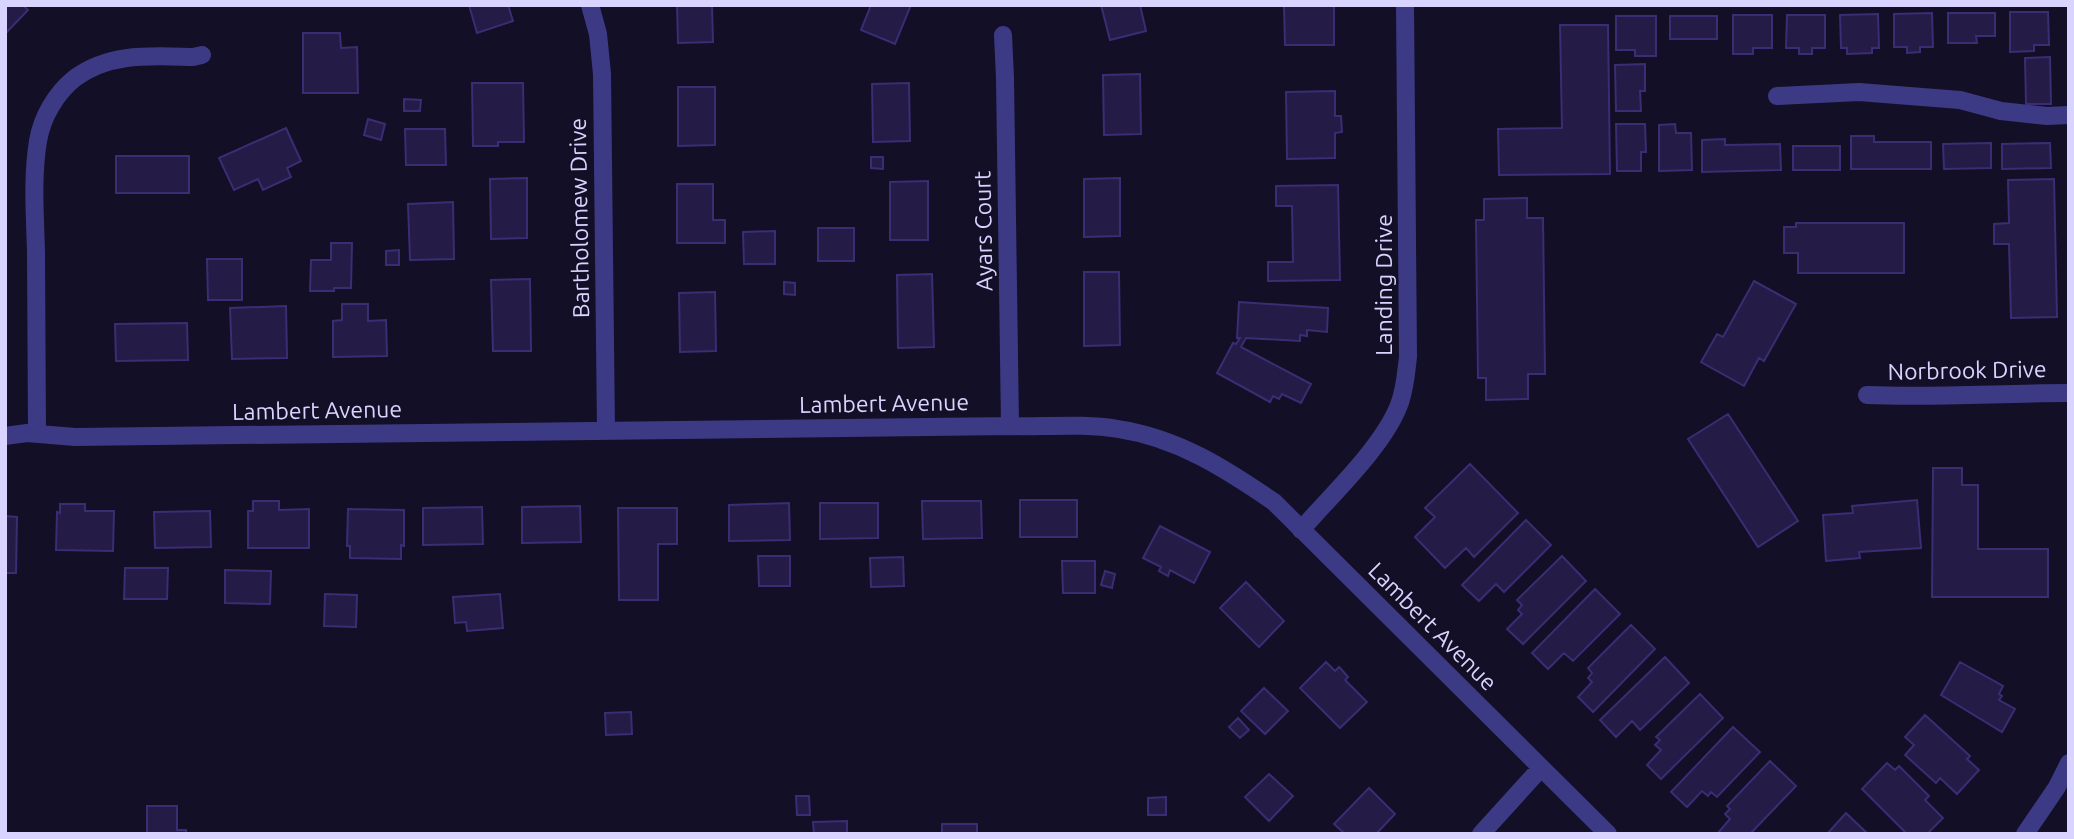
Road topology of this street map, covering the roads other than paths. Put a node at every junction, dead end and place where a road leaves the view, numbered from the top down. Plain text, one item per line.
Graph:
1 (590, 5) edge
2 (1405, 5) edge
3 (1003, 35) dead end
4 (202, 55) dead end
5 (1777, 96) dead end
6 (2069, 115) edge
7 (2069, 393) edge
8 (1867, 395) dead end
9 (1010, 426) junction
10 (606, 431) junction
11 (37, 433) junction
12 (5, 436) edge
13 (1301, 530) junction
14 (2069, 763) edge
15 (1541, 768) junction
16 (1481, 834) edge
17 (1608, 834) edge
18 (2025, 834) edge

1 - 10 street, Bartholomew Drive
2 - 13 street, Landing Drive
3 - 9 street, Ayars Court
4 - 11 street
5 - 6 street
7 - 8 street, Norbrook Drive
9 - 10 street, Lambert Avenue
9 - 13 street, Lambert Avenue
10 - 11 street, Lambert Avenue
11 - 12 street, Lambert Avenue
13 - 15 street, Lambert Avenue
14 - 18 street
15 - 16 street
15 - 17 street, Lambert Avenue

